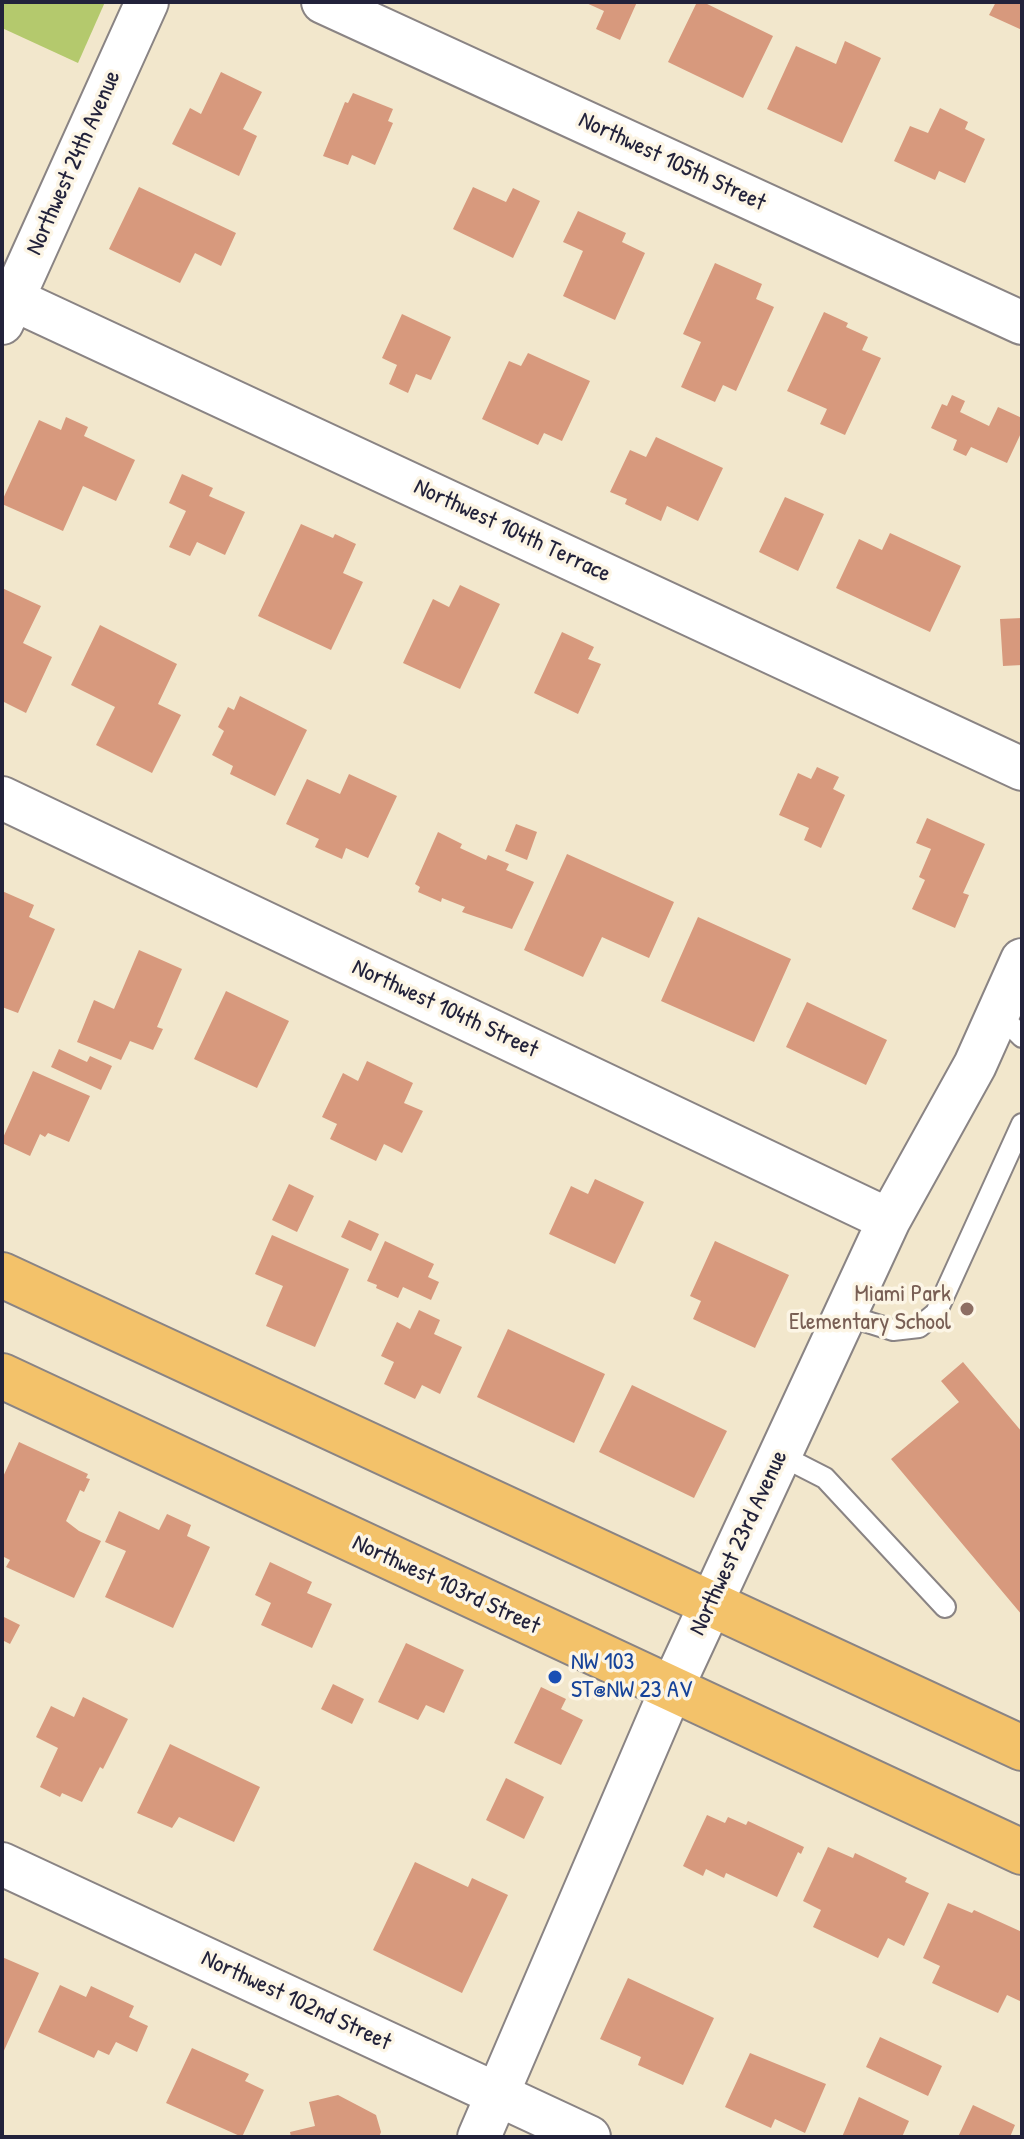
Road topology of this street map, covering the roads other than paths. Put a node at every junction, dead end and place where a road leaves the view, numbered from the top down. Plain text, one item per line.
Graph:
1 (147, 2) edge
2 (323, 2) edge
3 (6, 306) edge
4 (1022, 323) edge
5 (1022, 769) edge
6 (2, 798) edge
7 (1022, 960) edge
8 (1010, 1025) edge
9 (1022, 1124) edge
10 (889, 1220) junction
11 (2, 1275) edge
12 (845, 1315) junction
13 (2, 1376) edge
14 (780, 1455) junction
15 (710, 1604) junction
16 (945, 1607) dead end
17 (671, 1690) junction
18 (1022, 1748) edge
19 (1022, 1852) edge
20 (2, 1864) edge
21 (498, 2095) junction
22 (479, 2137) edge
23 (589, 2137) edge

1 - 3 street, Northwest 24th Avenue
2 - 4 street, Northwest 105th Street
3 - 5 street, Northwest 104th Terrace
6 - 10 street, Northwest 104th Street
7 - 8 street, Northwest 23rd Avenue
8 - 10 street, Northwest 23rd Avenue
9 - 12 lane
10 - 12 street, Northwest 23rd Avenue
11 - 15 main road
12 - 14 street, Northwest 23rd Avenue
13 - 17 main road, Northwest 103rd Street
14 - 15 street, Northwest 23rd Avenue
14 - 16 lane
15 - 17 street, Northwest 23rd Avenue
15 - 18 main road
17 - 19 main road, Northwest 103rd Street
17 - 21 street, Northwest 23rd Avenue
20 - 21 street, Northwest 102nd Street
21 - 22 street, Northwest 23rd Avenue
21 - 23 street, Northwest 102nd Street

